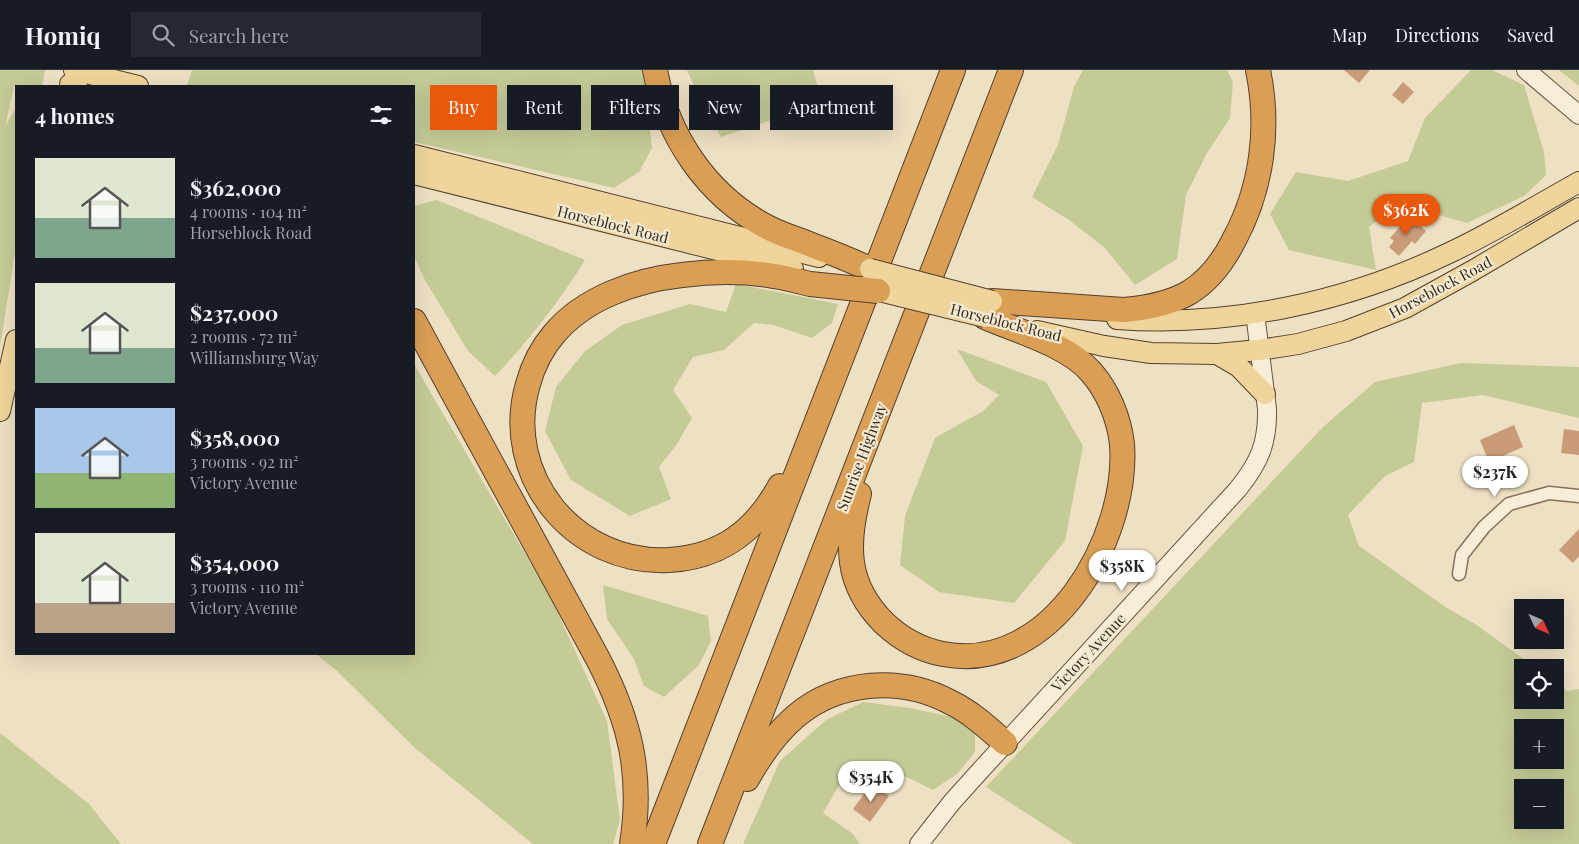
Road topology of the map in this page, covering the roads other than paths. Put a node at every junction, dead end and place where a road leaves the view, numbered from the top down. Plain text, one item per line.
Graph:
1 (655, 70) edge
2 (948, 70) edge
3 (953, 70) edge
4 (1011, 70) edge
5 (1258, 70) edge
6 (1526, 70) edge
7 (73, 79) edge
8 (129, 85) edge
9 (940, 103) junction
10 (1579, 115) edge
11 (415, 156) edge
12 (415, 174) edge
13 (1579, 182) edge
14 (1579, 208) edge
15 (804, 263) junction
16 (874, 280) junction
17 (989, 309) junction
18 (1255, 313) junction
19 (415, 323) edge
20 (15, 344) edge
21 (1259, 350) junction
22 (1216, 354) junction
23 (827, 393) junction
24 (1265, 394) junction
25 (885, 395) junction
26 (0, 411) edge
27 (1579, 496) edge
28 (1459, 574) dead end
29 (1005, 743) junction
30 (632, 844) edge
31 (653, 844) edge
32 (710, 844) edge
33 (919, 844) edge

1 - 15 highway
2 - 9 highway
3 - 9 highway
4 - 25 highway, Sunrise Highway
5 - 17 highway
6 - 10 street
7 - 8 main road
9 - 23 highway
11 - 15 main road, Horseblock Road
12 - 15 main road, Horseblock Road
13 - 18 main road, Horseblock Road
14 - 21 main road, Horseblock Road
15 - 16 highway
15 - 16 highway, bridge
15 - 23 highway
16 - 17 main road, Horseblock Road, bridge
17 - 18 main road, Horseblock Road
17 - 22 main road, Horseblock Road
17 - 25 highway
18 - 21 street, Victory Avenue
19 - 30 highway
20 - 26 main road
21 - 22 main road, Horseblock Road
21 - 24 street, Victory Avenue
22 - 24 main road
23 - 31 highway
24 - 29 street, Victory Avenue
25 - 32 highway, Sunrise Highway
27 - 28 street
29 - 32 highway
29 - 33 street, Victory Avenue

